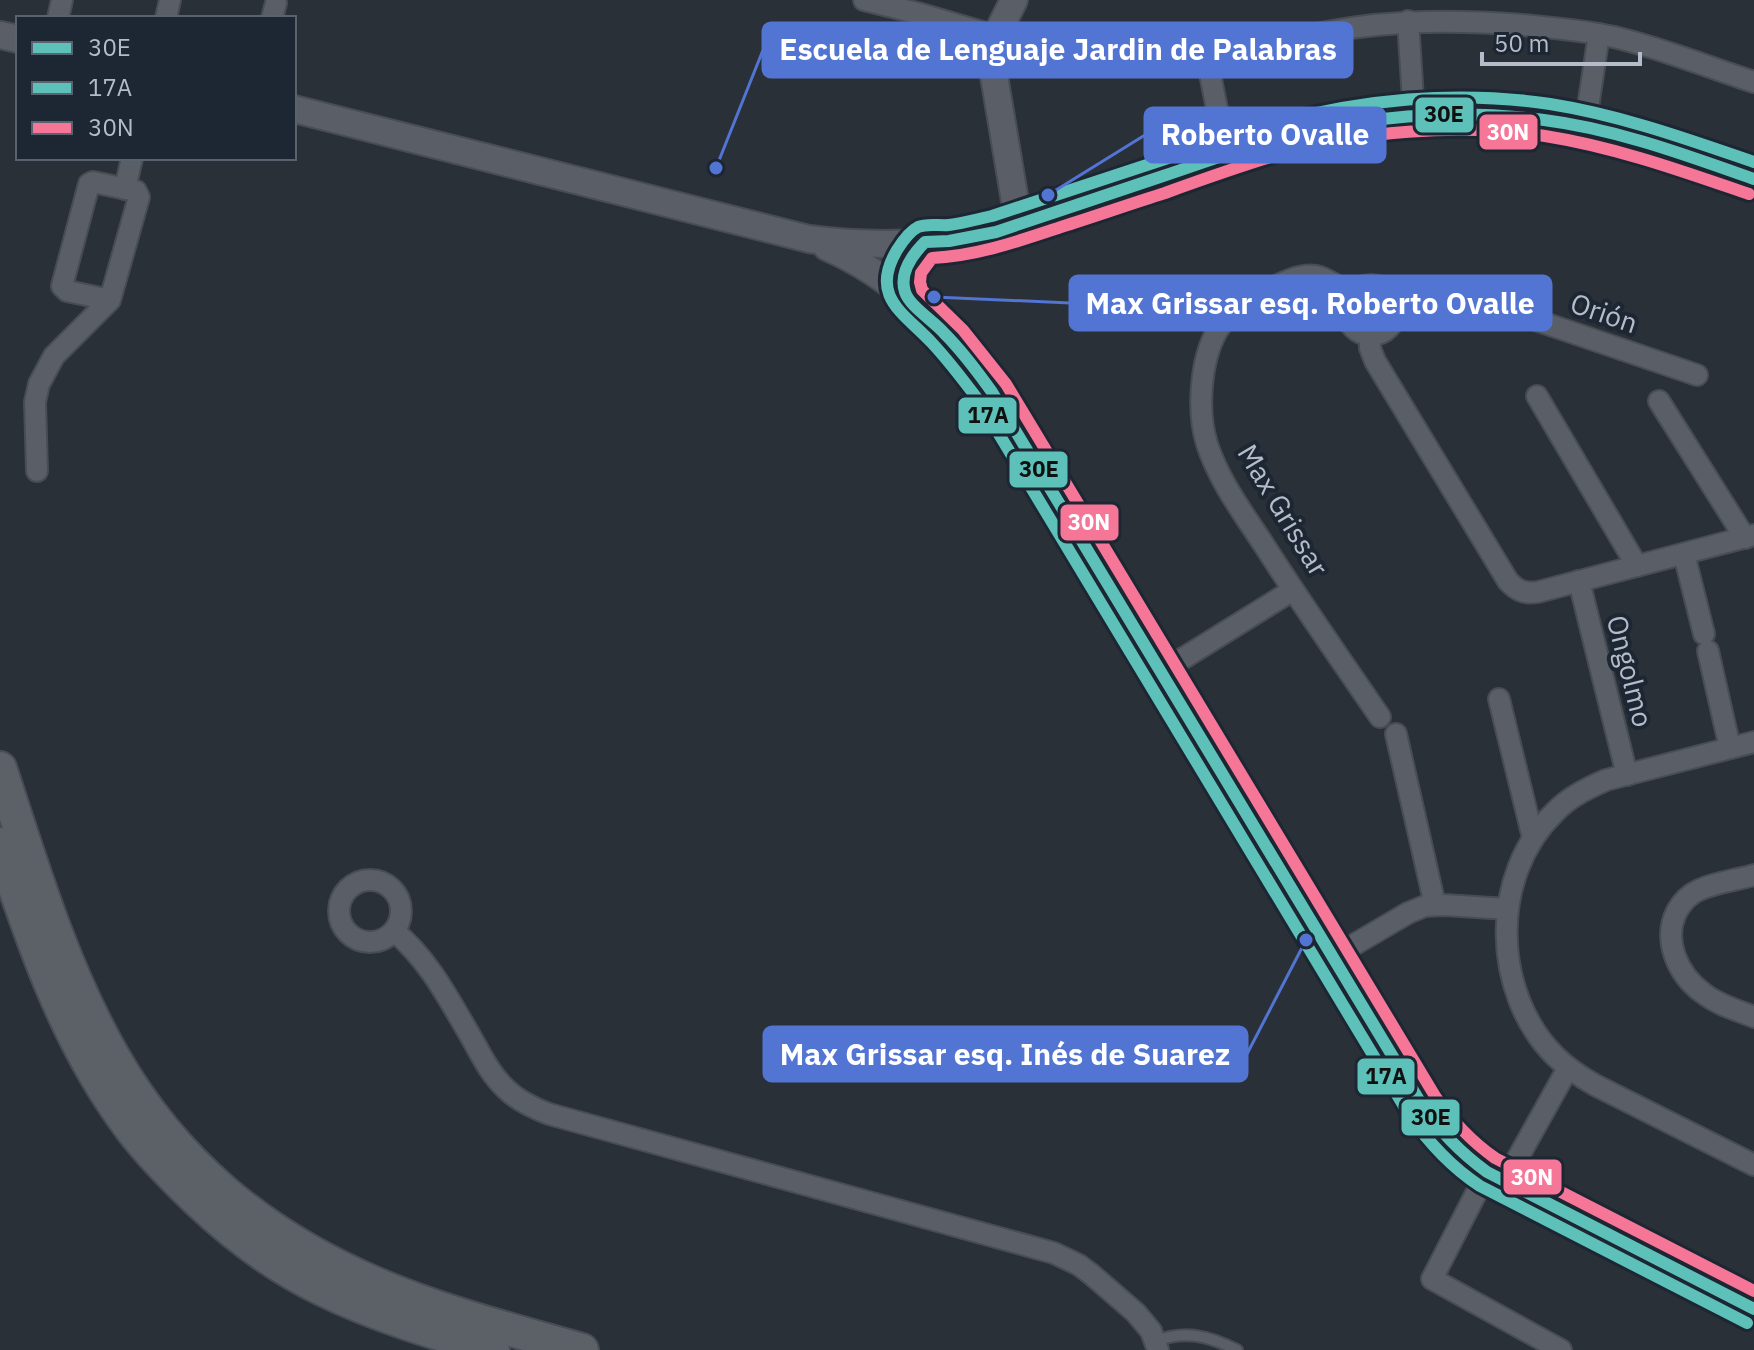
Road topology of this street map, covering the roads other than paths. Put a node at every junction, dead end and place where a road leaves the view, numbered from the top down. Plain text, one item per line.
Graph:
1 (864, 0) edge
2 (1014, 0) edge
3 (1408, 21) junction
4 (1599, 34) junction
5 (996, 36) junction
6 (1754, 82) edge
7 (296, 110) edge
8 (1414, 115) junction
9 (1585, 127) junction
10 (1226, 154) junction
11 (132, 160) edge
12 (1753, 176) edge
13 (125, 189) junction
14 (1019, 225) junction
15 (809, 239) junction
16 (925, 242) junction
17 (1352, 295) junction
18 (909, 298) junction
19 (110, 300) junction
20 (1397, 310) junction
21 (1370, 335) junction
22 (1697, 375) dead end
23 (1537, 396) dead end
24 (1659, 401) dead end
25 (37, 471) dead end
26 (1750, 537) edge
27 (1684, 554) junction
28 (1637, 566) junction
29 (1579, 581) junction
30 (1293, 590) junction
31 (1161, 672) junction
32 (1499, 699) dead end
33 (1380, 717) dead end
34 (1396, 734) dead end
35 (1754, 742) edge
36 (1730, 748) junction
37 (0, 768) edge
38 (1627, 775) junction
39 (1533, 838) junction
40 (0, 844) edge
41 (1754, 875) edge
42 (1435, 905) junction
43 (1508, 909) junction
44 (394, 931) dead end
45 (1333, 957) junction
46 (1754, 1017) edge
47 (1568, 1068) junction
48 (1754, 1165) edge
49 (1496, 1176) junction
50 (1754, 1309) edge
51 (1157, 1346) edge
52 (493, 1350) edge
53 (582, 1350) edge
54 (1237, 1350) edge
55 (1561, 1350) edge

1 - 5 street
2 - 5 street
3 - 4 street
3 - 8 street
3 - 10 street
4 - 6 street
4 - 9 street
5 - 14 street
7 - 15 street
8 - 9 street
8 - 10 street
9 - 12 street
10 - 14 street
11 - 13 street
13 - 19 street
13 - 19 street
14 - 16 street
15 - 16 street
15 - 18 street
16 - 18 street
17 - 20 street
17 - 21 street
17 - 30 street, Max Grissar
18 - 31 street
19 - 25 street
20 - 21 street
20 - 22 street, Orión
21 - 29 street
23 - 28 street
24 - 26 street
26 - 27 street
27 - 28 street
27 - 36 street
28 - 29 street
29 - 38 street, Ongolmo
30 - 31 street
30 - 33 street, Max Grissar
31 - 45 street
32 - 39 street
34 - 42 street
35 - 36 street
36 - 38 street
37 - 53 main road
38 - 39 street
39 - 43 street
40 - 52 main road
41 - 46 street
42 - 43 street
42 - 45 street
43 - 47 street
44 - 51 street
45 - 49 street
47 - 48 street
47 - 49 street
49 - 50 street
49 - 55 street
51 - 54 lane

